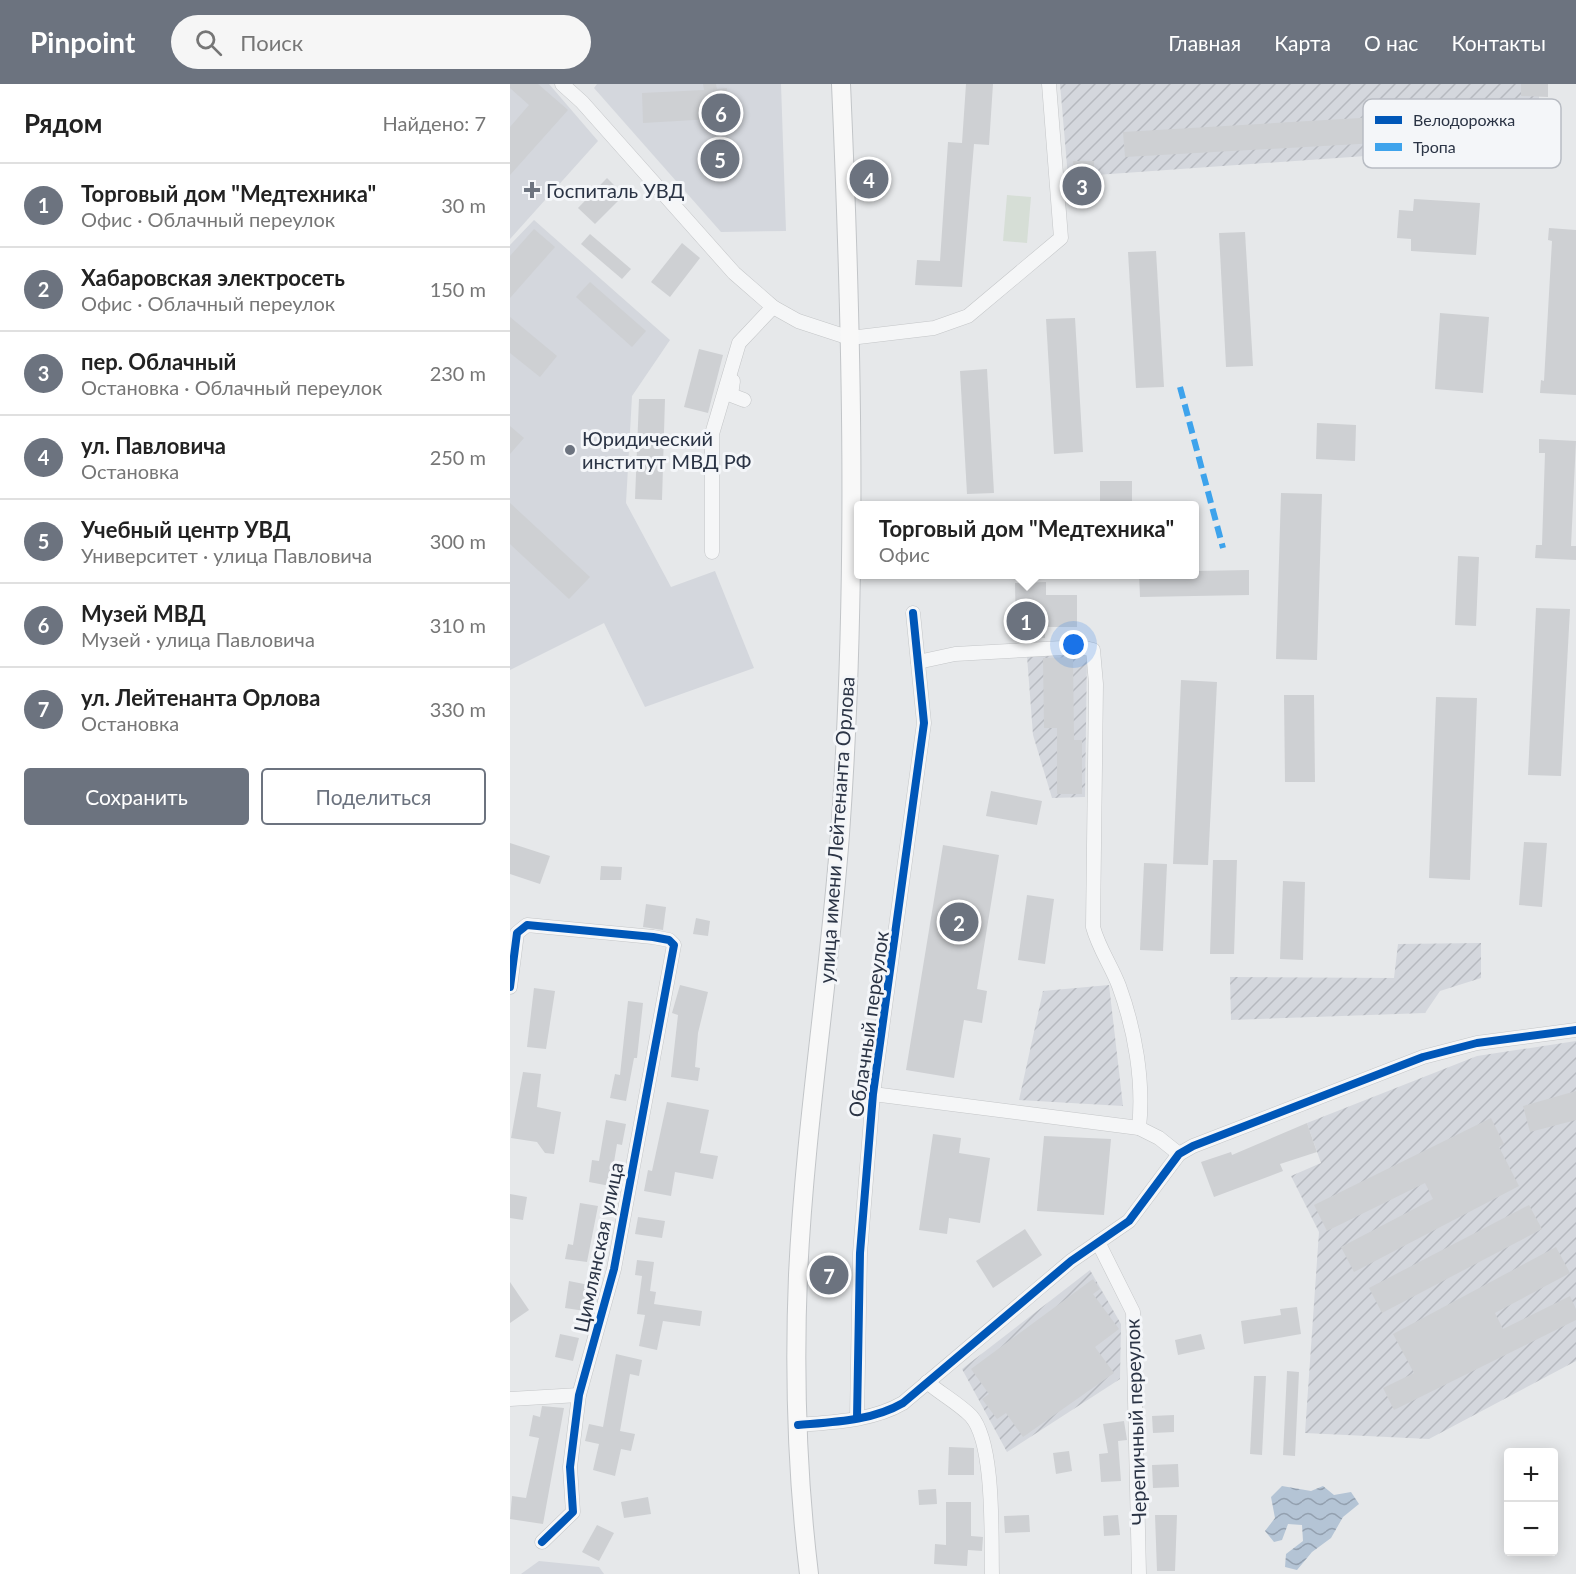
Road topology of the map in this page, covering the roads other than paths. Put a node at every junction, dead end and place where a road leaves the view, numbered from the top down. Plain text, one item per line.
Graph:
1 (562, 84) edge
2 (842, 84) edge
3 (1049, 84) edge
4 (773, 307) junction
5 (850, 338) junction
6 (739, 343) junction
7 (744, 400) dead end
8 (712, 552) dead end
9 (913, 613) dead end
10 (918, 662) junction
11 (510, 987) edge
12 (1576, 1030) edge
13 (873, 1094) junction
14 (1139, 1128) junction
15 (1179, 1154) junction
16 (1098, 1242) junction
17 (927, 1382) junction
18 (579, 1395) junction
19 (510, 1400) edge
20 (857, 1419) junction
21 (798, 1425) junction
22 (542, 1542) dead end
23 (809, 1574) edge
24 (992, 1574) edge
25 (1139, 1574) edge

1 - 4 street
2 - 5 main road, улица имени Лейтенанта Орлова
3 - 5 street
4 - 5 street
4 - 6 street
5 - 21 main road, улица имени Лейтенанта Орлова
6 - 7 street
6 - 8 street
9 - 10 street, Облачный переулок
10 - 13 street, Облачный переулок
10 - 14 street
11 - 18 street, Цимлянская улица
12 - 15 street
13 - 14 street
13 - 20 street, Облачный переулок
14 - 15 street
15 - 16 street
16 - 17 street
16 - 25 street, Черепичный переулок
17 - 20 street
17 - 24 street
18 - 19 street
18 - 22 street, Цимлянская улица
20 - 21 street
21 - 23 main road, улица имени Лейтенанта Орлова

